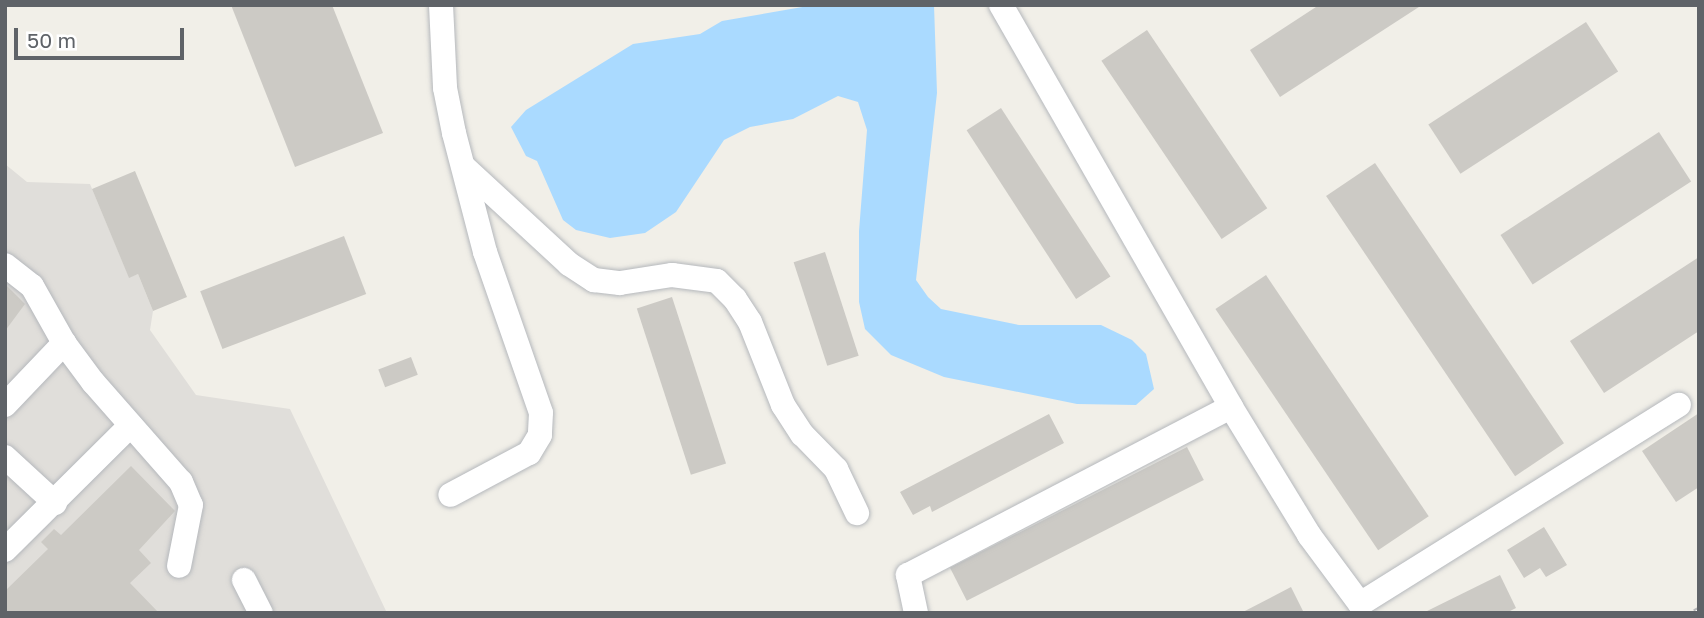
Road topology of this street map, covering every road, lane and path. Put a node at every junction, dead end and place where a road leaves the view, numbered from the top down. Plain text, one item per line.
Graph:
1 (441, 5) edge
2 (1001, 5) edge
3 (464, 167) junction
4 (5, 265) edge
5 (64, 343) junction
6 (5, 405) edge
7 (1679, 405) dead end
8 (1231, 407) junction
9 (131, 425) junction
10 (5, 457) edge
11 (450, 495) dead end
12 (55, 503) junction
13 (857, 513) dead end
14 (5, 550) edge
15 (179, 566) dead end
16 (244, 580) dead end
17 (1356, 608) edge
18 (261, 613) edge
19 (916, 613) edge

1 - 3 lane
2 - 8 lane
3 - 11 lane
3 - 13 lane
4 - 5 lane
5 - 6 lane
5 - 9 lane
7 - 17 lane
8 - 17 lane
8 - 19 lane
9 - 12 lane
9 - 15 lane
10 - 12 lane
12 - 14 lane
16 - 18 lane

